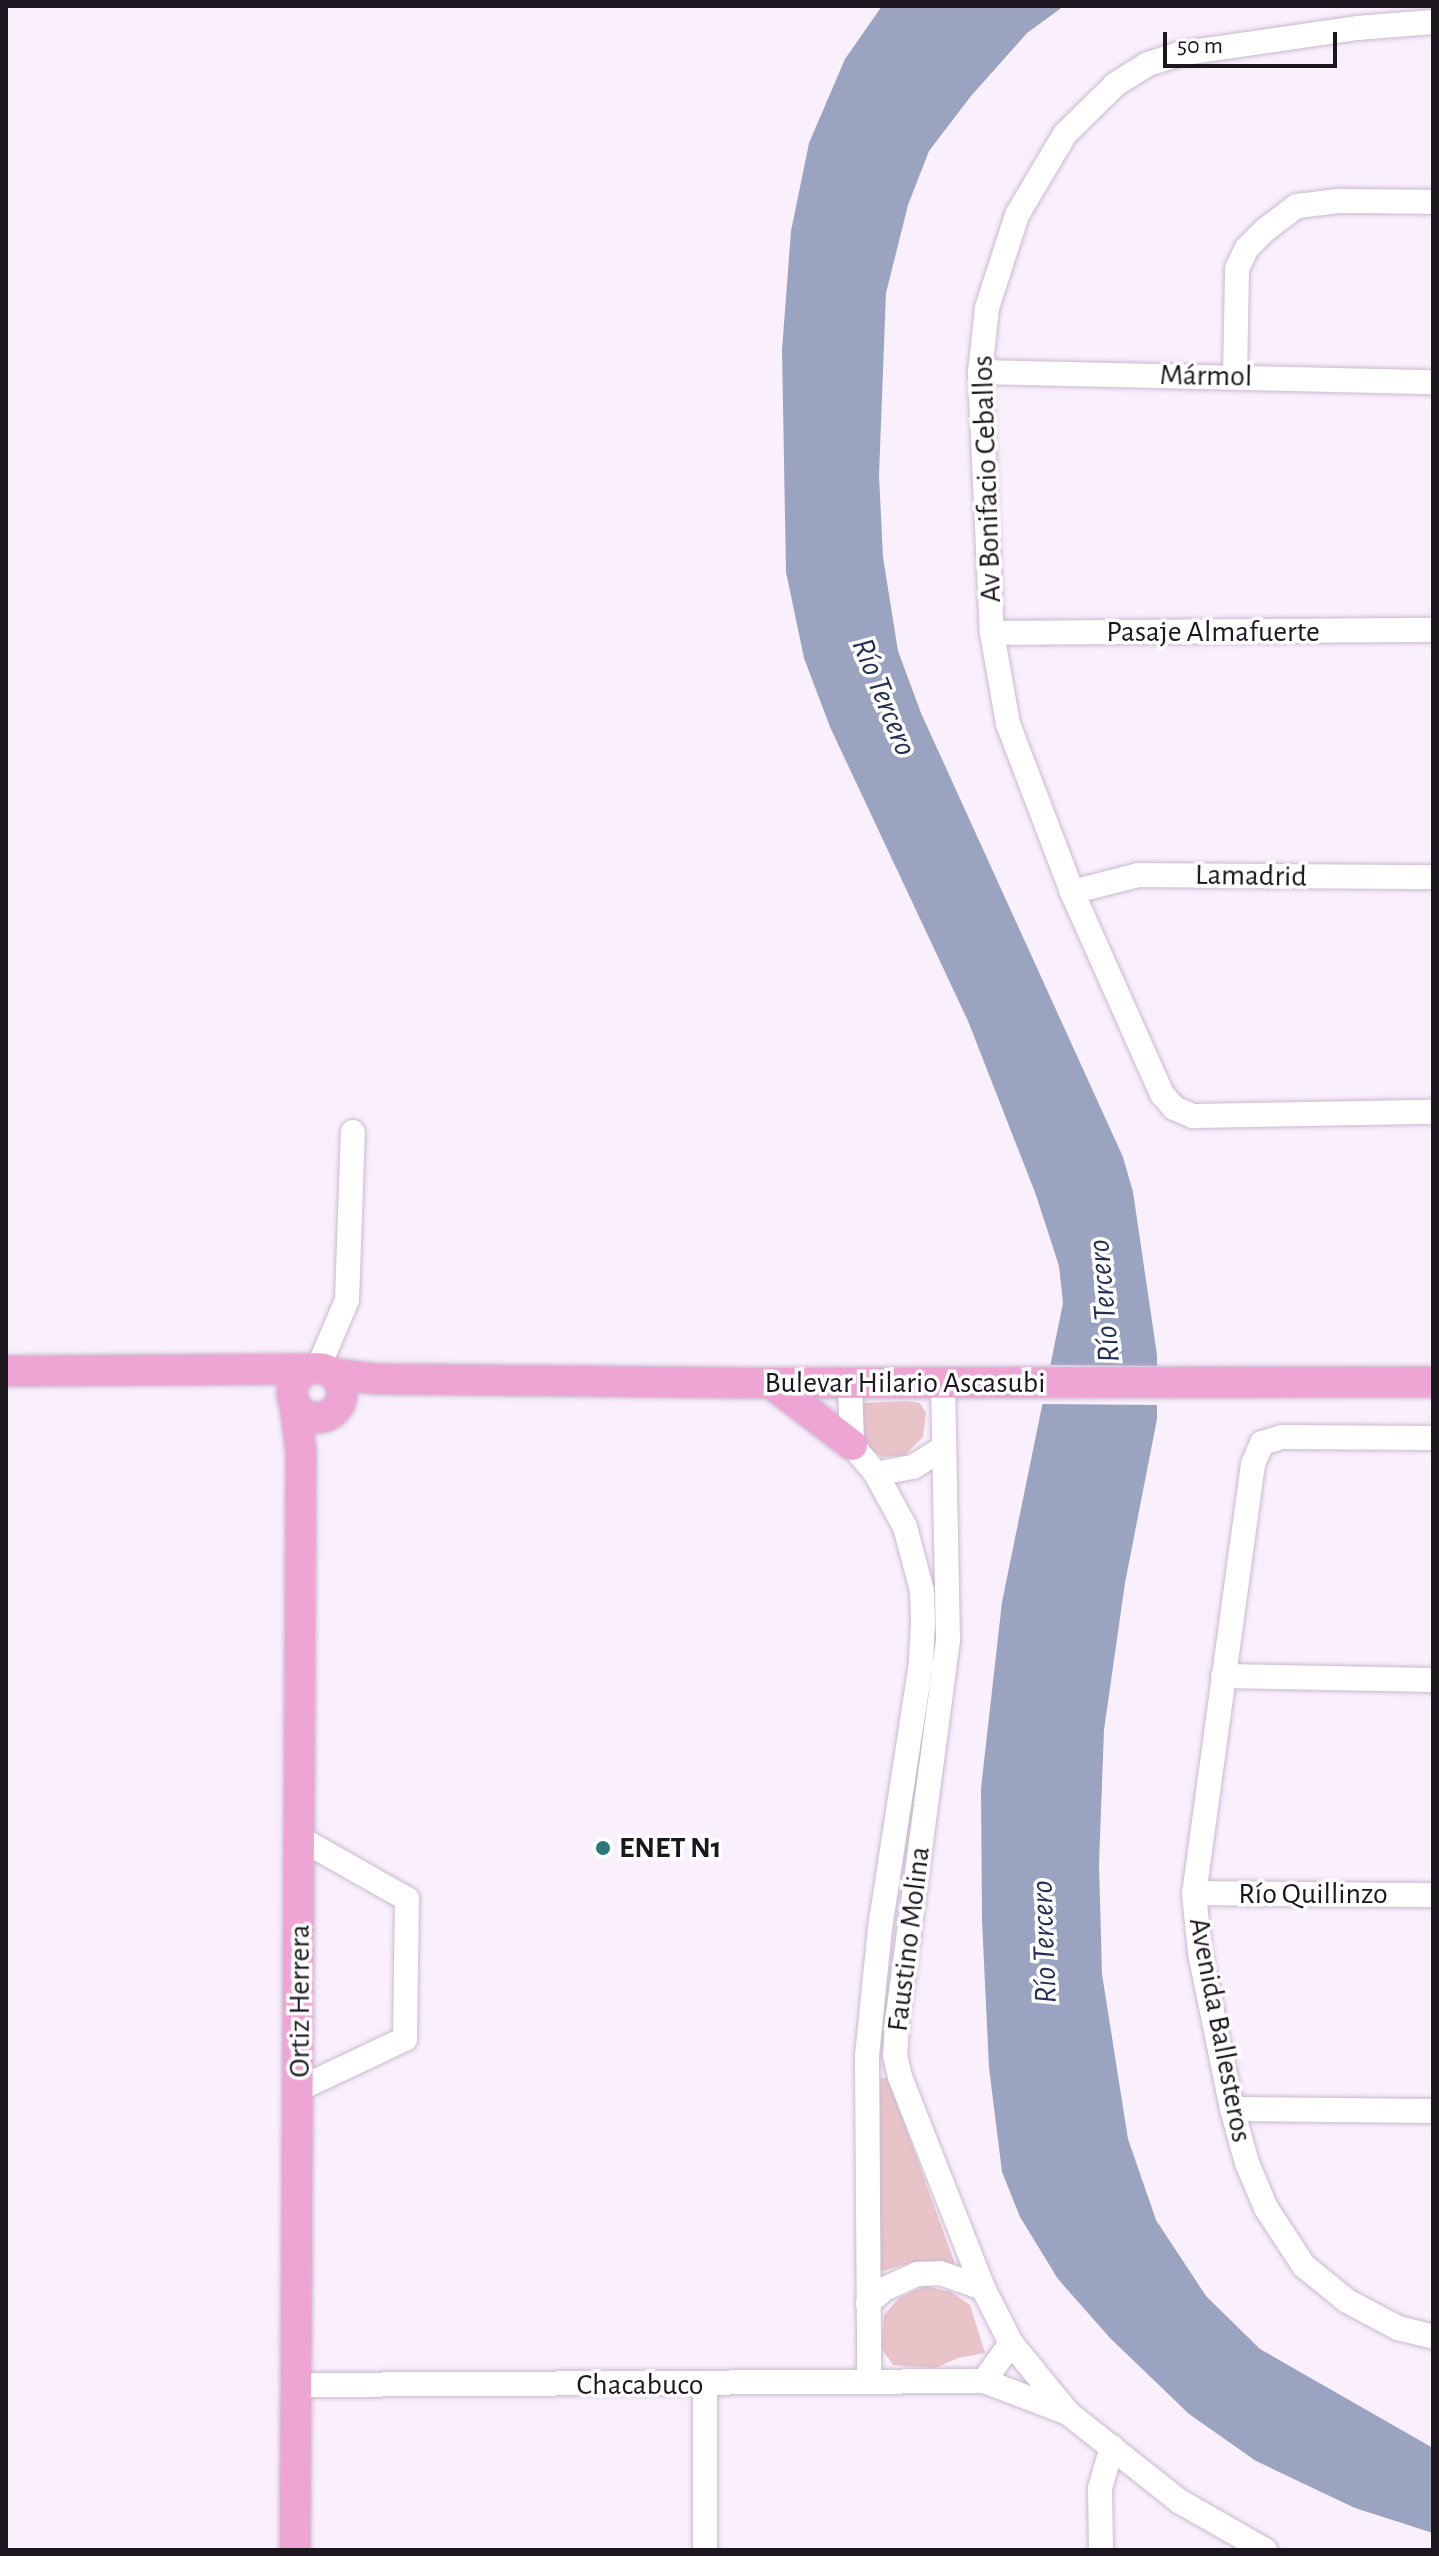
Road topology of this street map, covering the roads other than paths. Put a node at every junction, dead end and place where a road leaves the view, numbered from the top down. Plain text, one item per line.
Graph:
1 (1433, 22) edge
2 (1433, 202) edge
3 (980, 372) junction
4 (1235, 377) junction
5 (1433, 382) edge
6 (1433, 630) edge
7 (992, 633) junction
8 (1433, 877) edge
9 (1072, 892) junction
10 (1433, 1112) edge
11 (353, 1132) dead end
12 (6, 1371) edge
13 (850, 1381) junction
14 (943, 1381) junction
15 (1433, 1382) edge
16 (771, 1383) junction
17 (316, 1388) junction
18 (1433, 1438) edge
19 (852, 1445) junction
20 (942, 1449) junction
21 (876, 1474) junction
22 (1223, 1676) junction
23 (1433, 1680) edge
24 (301, 1839) junction
25 (1194, 1893) junction
26 (1433, 1895) edge
27 (299, 2089) junction
28 (1232, 2109) junction
29 (1433, 2111) edge
30 (983, 2288) junction
31 (868, 2303) junction
32 (1433, 2337) edge
33 (1011, 2343) junction
34 (984, 2381) junction
35 (869, 2382) junction
36 (296, 2385) junction
37 (705, 2385) junction
38 (1068, 2413) junction
39 (1112, 2447) junction
40 (295, 2550) edge
41 (705, 2550) edge
42 (1101, 2550) edge
43 (1265, 2550) edge

1 - 3 street, Av Bonifacio Ceballos
2 - 4 street
3 - 4 street, Mármol
3 - 7 street, Av Bonifacio Ceballos
4 - 5 street, Mármol
6 - 7 street, Pasaje Almafuerte
7 - 9 street, Av Bonifacio Ceballos
8 - 9 street, Lamadrid
9 - 10 street, Av Bonifacio Ceballos
11 - 17 street
12 - 17 main road
13 - 14 main road, Bulevar Hilario Ascasubi
13 - 16 main road, Bulevar Hilario Ascasubi
13 - 19 street
14 - 15 main road, Bulevar Hilario Ascasubi
14 - 20 street, Faustino Molina
16 - 17 main road, Bulevar Hilario Ascasubi
16 - 19 main road
17 - 24 main road, Ortiz Herrera
18 - 22 street, Avenida Ballesteros
19 - 21 street, Faustino Molina
20 - 21 street
20 - 30 street, Faustino Molina
21 - 31 street, Faustino Molina
22 - 23 street
22 - 25 street, Avenida Ballesteros
24 - 27 main road, Ortiz Herrera
24 - 27 street
25 - 26 street, Río Quillinzo
25 - 28 street, Avenida Ballesteros
27 - 36 main road, Ortiz Herrera
28 - 29 street
28 - 32 street, Avenida Ballesteros
30 - 31 street
30 - 33 street, Faustino Molina
31 - 35 street, Faustino Molina
33 - 34 street
33 - 38 street, Faustino Molina
34 - 35 street, Chacabuco
34 - 38 street
35 - 37 street, Chacabuco
36 - 37 street, Chacabuco
36 - 40 main road, Ortiz Herrera
37 - 41 street
38 - 39 street
39 - 42 street
39 - 43 street

